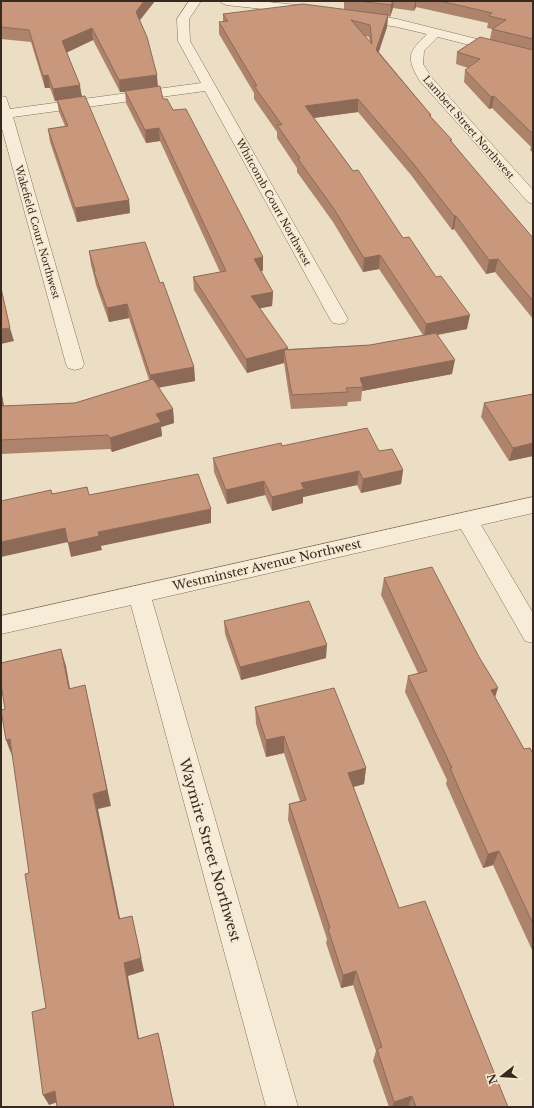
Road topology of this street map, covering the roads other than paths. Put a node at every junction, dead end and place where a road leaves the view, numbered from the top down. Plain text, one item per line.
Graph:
1 (195, 1) edge
2 (226, 1) edge
3 (320, 12) edge
4 (343, 15) edge
5 (436, 32) junction
6 (533, 57) edge
7 (209, 86) junction
8 (2, 109) edge
9 (533, 199) edge
10 (339, 318) dead end
11 (75, 364) dead end
12 (533, 505) edge
13 (467, 520) junction
14 (139, 594) junction
15 (1, 625) edge
16 (533, 634) edge
17 (282, 1107) edge

1 - 7 street, Whitcomb Court Northwest
2 - 3 street
4 - 5 street
5 - 6 street
5 - 9 street, Lambert Street Northwest
7 - 8 street
7 - 10 street, Whitcomb Court Northwest
8 - 11 street, Wakefield Court Northwest
12 - 13 street, Westminster Avenue Northwest
13 - 14 street, Westminster Avenue Northwest
13 - 16 street
14 - 15 street, Westminster Avenue Northwest
14 - 17 street, Waymire Street Northwest

